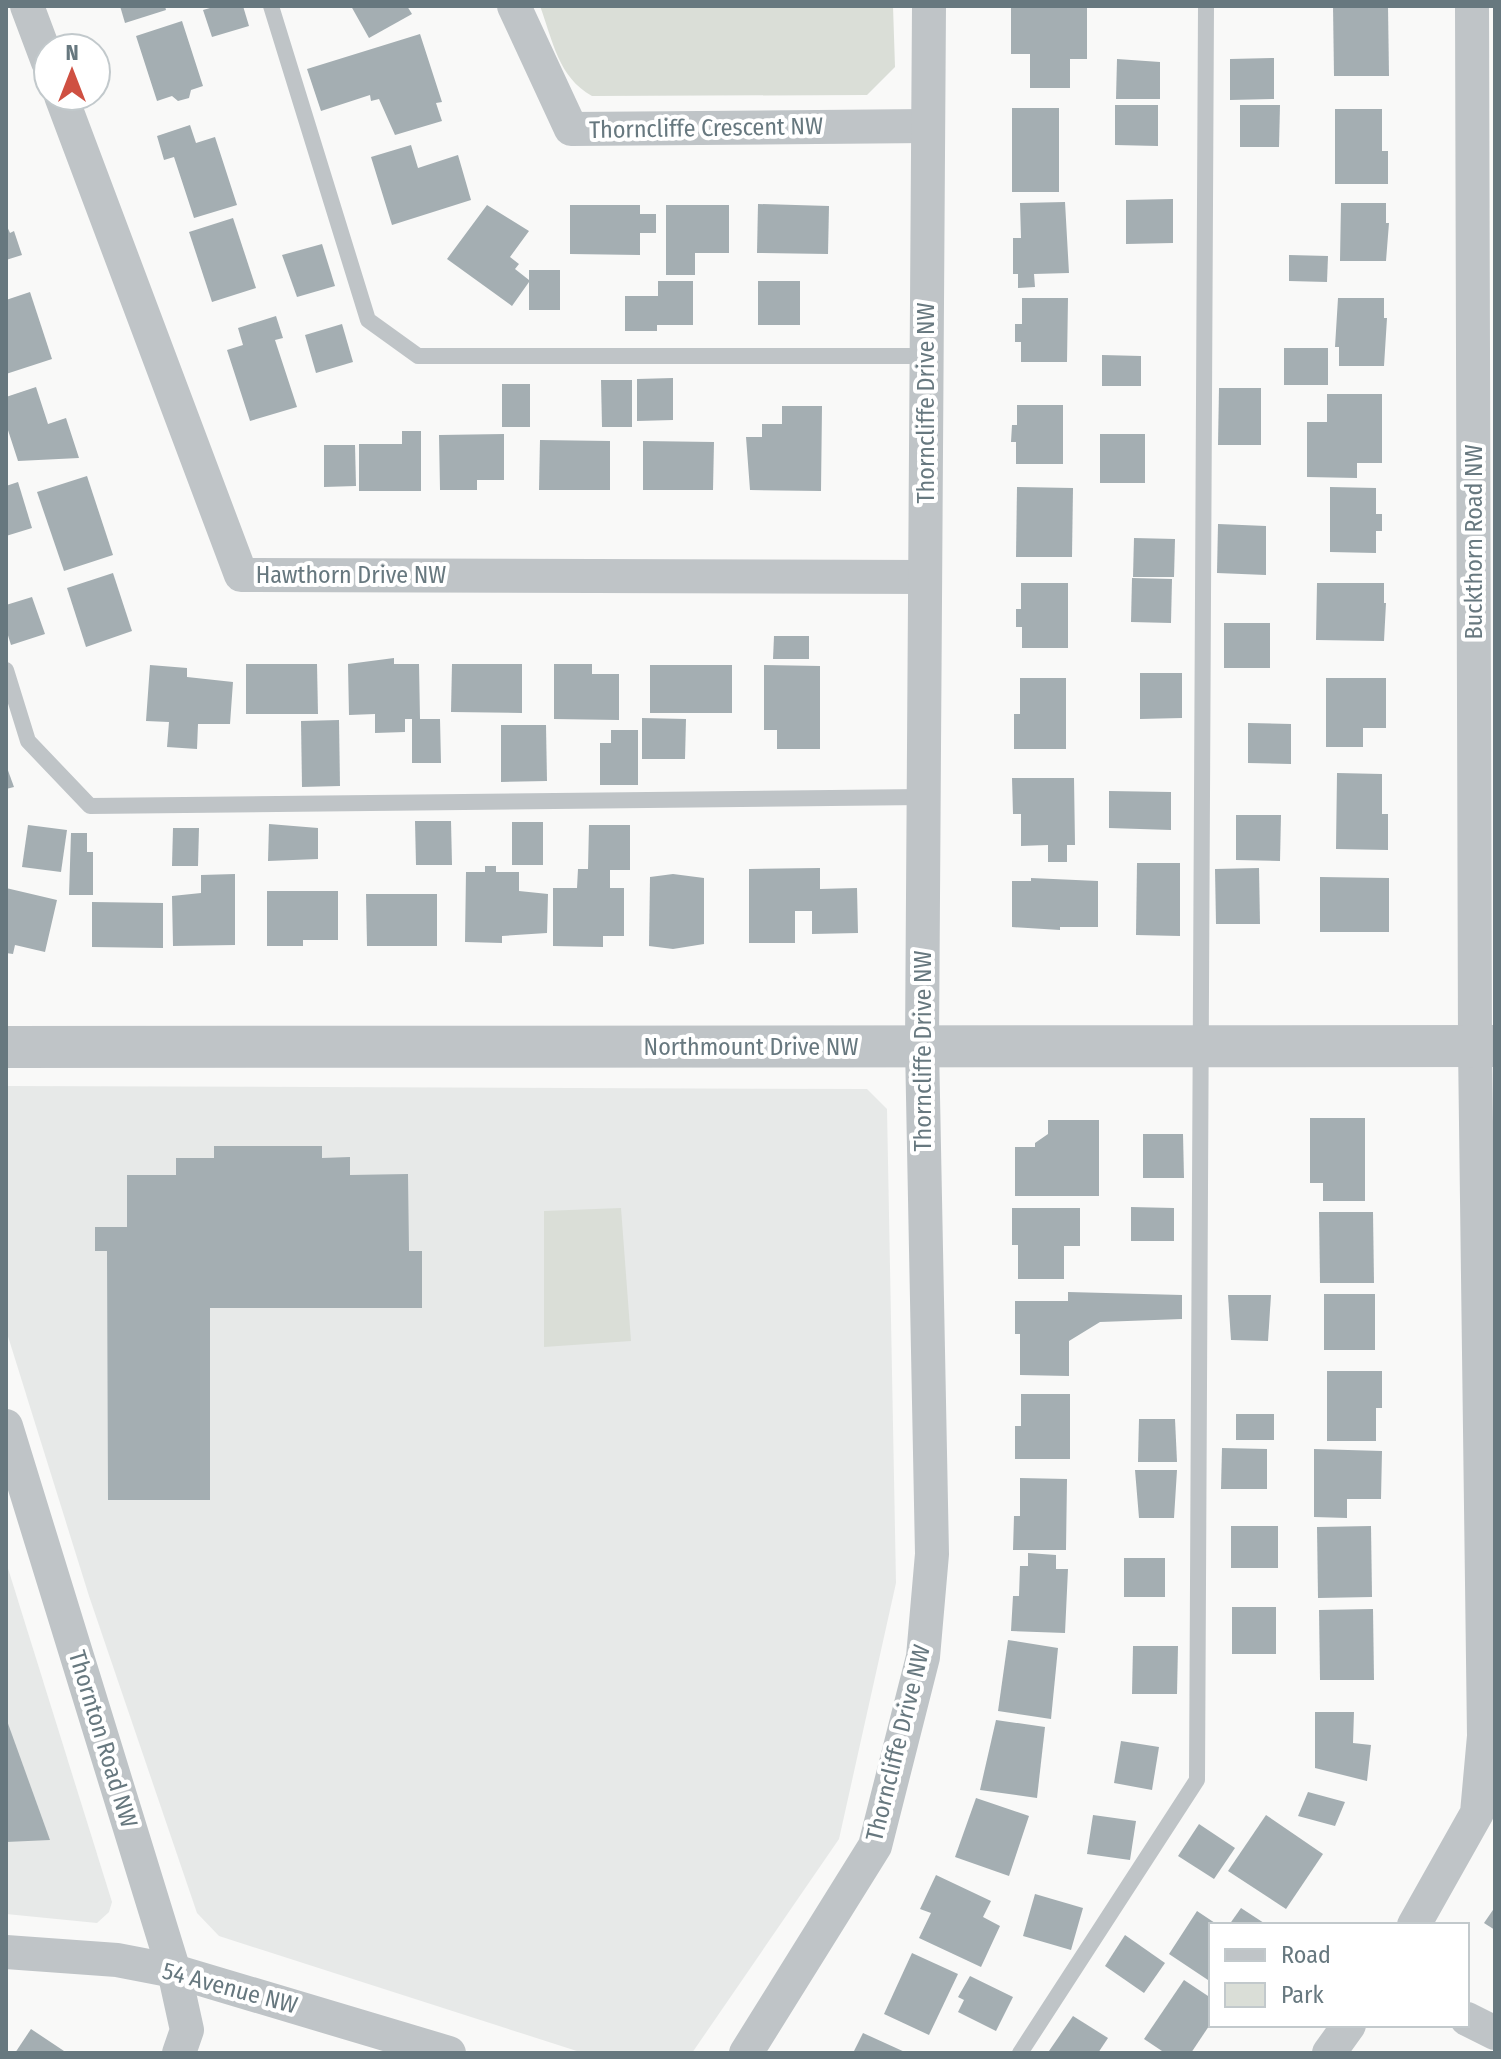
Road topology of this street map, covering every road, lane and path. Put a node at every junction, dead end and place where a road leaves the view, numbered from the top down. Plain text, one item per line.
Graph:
1 (27, 6) edge
2 (271, 6) edge
3 (514, 6) edge
4 (929, 6) edge
5 (1206, 6) edge
6 (1472, 6) edge
7 (37, 32) edge
8 (67, 112) edge
9 (928, 126) junction
10 (927, 356) junction
11 (925, 577) junction
12 (6, 670) edge
13 (923, 797) junction
14 (922, 1046) junction
15 (1485, 1046) edge
16 (6, 1047) edge
17 (1202, 1048) junction
18 (6, 1426) edge
19 (1415, 1923) edge
20 (6, 1952) edge
21 (174, 1971) junction
22 (1469, 2020) edge
23 (1348, 2027) edge
24 (1495, 2033) edge
25 (179, 2053) edge
26 (446, 2053) edge
27 (746, 2053) edge
28 (1020, 2053) edge
29 (1329, 2053) edge

1 - 7 street
2 - 10 lane
3 - 9 street, Thorncliffe Crescent NW
4 - 9 street, Thorncliffe Drive NW
5 - 17 lane
6 - 15 street, Buckthorn Road NW
8 - 11 street, Hawthorn Drive NW
9 - 10 street, Thorncliffe Drive NW
10 - 11 street, Thorncliffe Drive NW
11 - 13 street, Thorncliffe Drive NW
12 - 13 lane
13 - 14 street, Thorncliffe Drive NW
14 - 16 street, Northmount Drive NW
14 - 17 street, Northmount Drive NW
14 - 27 street, Thorncliffe Drive NW
15 - 17 street, Northmount Drive NW
15 - 19 street, Buckthorn Road NW
17 - 28 lane
18 - 21 street, Thornton Road NW
20 - 21 street, 54 Avenue NW
21 - 25 street, Thornton Road NW
21 - 26 street, 54 Avenue NW
22 - 24 street
23 - 29 street

